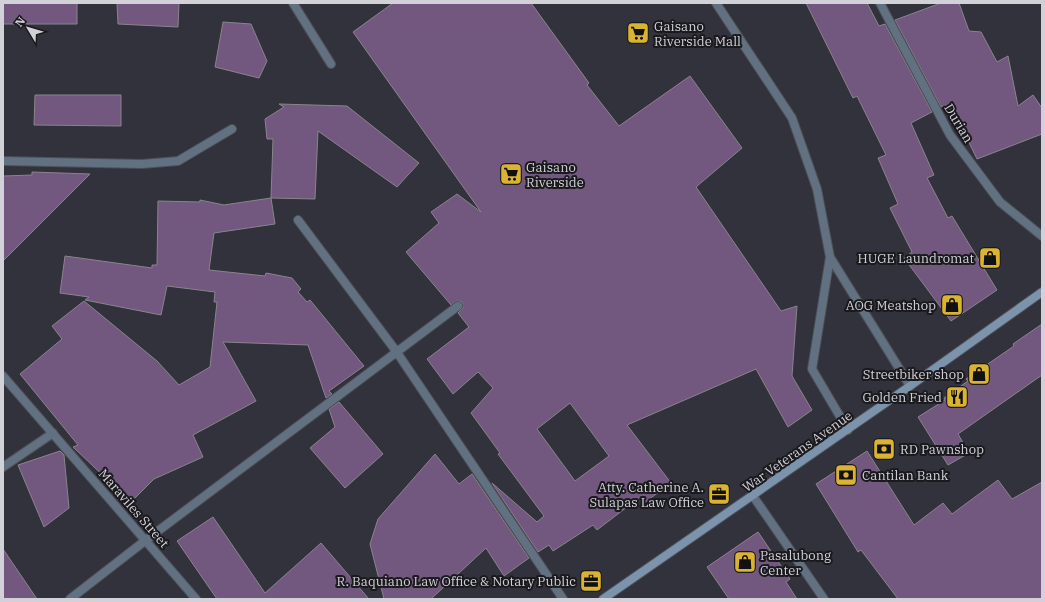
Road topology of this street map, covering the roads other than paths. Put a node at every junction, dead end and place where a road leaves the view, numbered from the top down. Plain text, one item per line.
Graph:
1 (294, 3) edge
2 (716, 3) edge
3 (880, 3) edge
4 (331, 64) dead end
5 (232, 129) dead end
6 (3, 161) edge
7 (298, 220) dead end
8 (1042, 236) edge
9 (830, 257) junction
10 (1042, 292) edge
11 (458, 306) dead end
12 (396, 351) junction
13 (3, 376) edge
14 (910, 386) junction
15 (848, 430) junction
16 (53, 433) junction
17 (3, 467) edge
18 (753, 496) junction
19 (146, 540) junction
20 (70, 599) edge
21 (196, 599) edge
22 (563, 599) edge
23 (603, 599) edge
24 (824, 599) edge

1 - 4 street
2 - 9 street
3 - 8 street, Durian
5 - 6 street
7 - 12 street
9 - 14 street
9 - 15 street
10 - 14 main road, War Veterans Avenue
11 - 12 street
12 - 19 street
12 - 22 street
13 - 16 street, Maraviles Street
14 - 15 main road, War Veterans Avenue
15 - 18 main road, War Veterans Avenue
16 - 17 street
16 - 19 street, Maraviles Street
18 - 23 main road, War Veterans Avenue
18 - 24 street
19 - 20 street
19 - 21 street, Maraviles Street

